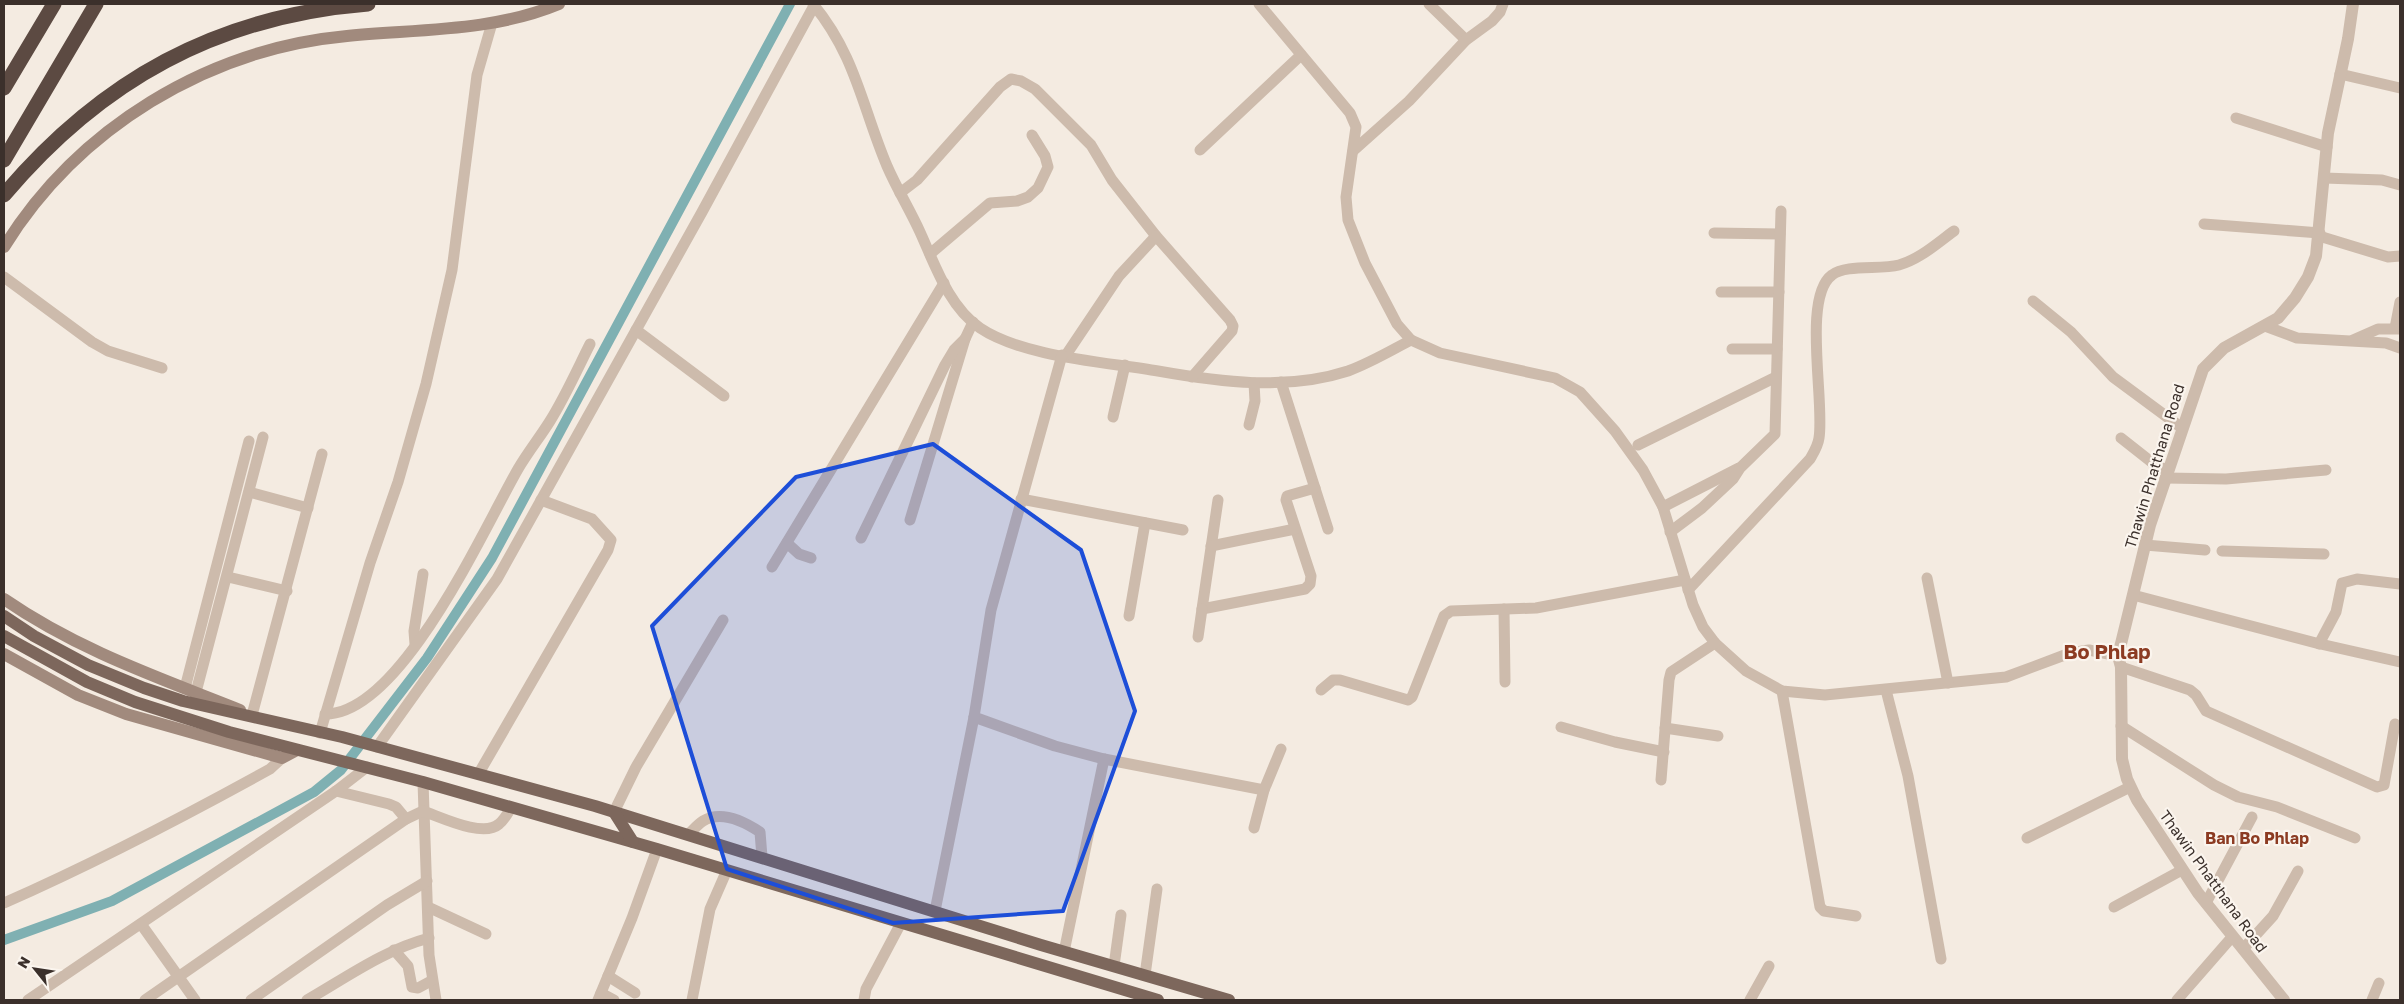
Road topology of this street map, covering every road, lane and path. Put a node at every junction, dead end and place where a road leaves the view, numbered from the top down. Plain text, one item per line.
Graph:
1 (54, 4) edge
2 (96, 4) edge
3 (368, 4) edge
4 (560, 4) edge
5 (814, 4) edge
6 (1259, 4) edge
7 (1429, 4) edge
8 (1503, 4) edge
9 (2353, 4) edge
10 (492, 23) junction
11 (1466, 40) junction
12 (1301, 55) junction
13 (2340, 74) junction
14 (4, 88) edge
15 (2400, 88) edge
16 (2236, 118) dead end
17 (1032, 135) dead end
18 (2327, 147) junction
19 (1200, 150) dead end
20 (1354, 152) junction
21 (4, 160) edge
22 (2324, 178) junction
23 (2400, 185) edge
24 (900, 193) junction
25 (4, 195) edge
26 (1781, 211) dead end
27 (2204, 224) dead end
28 (1954, 231) dead end
29 (1714, 233) dead end
30 (1780, 234) junction
31 (2320, 234) junction
32 (1156, 236) junction
33 (4, 247) edge
34 (930, 254) junction
35 (2400, 256) edge
36 (4, 277) edge
37 (944, 283) junction
38 (1722, 292) dead end
39 (1779, 292) junction
40 (2033, 301) dead end
41 (2400, 302) edge
42 (973, 322) junction
43 (2265, 326) junction
44 (2398, 328) edge
45 (636, 330) junction
46 (965, 339) junction
47 (1411, 340) junction
48 (2351, 341) junction
49 (590, 344) dead end
50 (2400, 348) edge
51 (1732, 349) dead end
52 (1777, 349) junction
53 (1064, 355) junction
54 (1125, 365) junction
55 (162, 368) dead end
56 (1192, 377) junction
57 (1776, 377) junction
58 (1254, 382) junction
59 (1280, 382) junction
60 (724, 396) dead end
61 (1113, 416) dead end
62 (1249, 425) dead end
63 (2182, 428) junction
64 (264, 437) dead end
65 (2121, 438) dead end
66 (249, 441) dead end
67 (1638, 445) dead end
68 (322, 454) dead end
69 (1740, 468) junction
70 (2326, 470) dead end
71 (2167, 474) junction
72 (1315, 488) junction
73 (249, 492) junction
74 (1021, 499) junction
75 (541, 500) junction
76 (1218, 500) dead end
77 (308, 508) junction
78 (1663, 508) junction
79 (910, 520) dead end
80 (1145, 523) junction
81 (1295, 528) junction
82 (1328, 529) dead end
83 (1183, 530) dead end
84 (1670, 532) junction
85 (861, 538) dead end
86 (787, 543) junction
87 (2145, 545) junction
88 (1211, 546) junction
89 (2205, 550) dead end
90 (2222, 551) dead end
91 (2324, 554) dead end
92 (811, 558) dead end
93 (772, 568) dead end
94 (423, 574) dead end
95 (228, 577) junction
96 (1927, 578) dead end
97 (2400, 584) edge
98 (1686, 585) junction
99 (287, 590) junction
100 (2133, 595) junction
101 (4, 599) edge
102 (1504, 609) junction
103 (1202, 610) junction
104 (4, 616) edge
105 (1129, 616) dead end
106 (723, 620) dead end
107 (4, 636) edge
108 (1198, 636) dead end
109 (1715, 643) junction
110 (416, 644) junction
111 (2319, 644) junction
112 (4, 654) edge
113 (2119, 662) junction
114 (2400, 662) edge
115 (1505, 682) dead end
116 (1948, 684) junction
117 (190, 690) junction
118 (1321, 690) dead end
119 (1886, 690) junction
120 (1782, 691) junction
121 (325, 714) junction
122 (252, 715) junction
123 (974, 717) junction
124 (2395, 724) dead end
125 (2121, 726) junction
126 (1561, 727) dead end
127 (1665, 728) junction
128 (320, 733) junction
129 (1718, 736) dead end
130 (373, 746) junction
131 (1281, 749) dead end
132 (297, 750) junction
133 (1664, 752) junction
134 (282, 758) junction
135 (1104, 759) junction
136 (362, 766) junction
137 (479, 774) junction
138 (1661, 780) dead end
139 (423, 782) junction
140 (2130, 787) junction
141 (1264, 790) junction
142 (336, 791) junction
143 (511, 808) junction
144 (423, 811) junction
145 (614, 812) junction
146 (2252, 817) dead end
147 (406, 818) junction
148 (1254, 828) dead end
149 (688, 834) junction
150 (2027, 838) dead end
151 (2355, 838) dead end
152 (633, 842) junction
153 (657, 849) junction
154 (762, 857) junction
155 (727, 870) junction
156 (2182, 870) junction
157 (2298, 871) dead end
158 (427, 881) junction
159 (1157, 889) dead end
160 (4, 903) edge
161 (2206, 903) junction
162 (2114, 907) dead end
163 (428, 908) junction
164 (935, 911) junction
165 (1121, 915) dead end
166 (1856, 916) dead end
167 (901, 923) junction
168 (141, 924) junction
169 (486, 934) dead end
170 (2232, 937) junction
171 (428, 938) junction
172 (2243, 949) junction
173 (394, 950) junction
174 (1064, 952) junction
175 (1941, 959) dead end
176 (1114, 966) junction
177 (1769, 966) dead end
178 (1145, 975) junction
179 (608, 976) junction
180 (179, 977) junction
181 (431, 982) junction
182 (2379, 984) dead end
183 (634, 993) dead end
184 (599, 997) edge
185 (28, 1000) edge
186 (145, 1000) edge
187 (195, 1000) edge
188 (251, 1000) edge
189 (307, 1000) edge
190 (436, 1000) edge
191 (614, 1000) edge
192 (692, 1000) edge
193 (864, 1000) edge
194 (1158, 1000) edge
195 (1229, 1000) edge
196 (1750, 1000) edge
197 (2177, 1000) edge
198 (2284, 1000) edge
199 (2372, 1000) edge

1 - 14 highway
2 - 21 highway
3 - 25 highway
4 - 10 main road
5 - 24 street
5 - 45 street
6 - 12 street
7 - 11 street
8 - 11 street
9 - 13 street, Thawin Phatthana Road
10 - 33 main road
10 - 121 street
11 - 20 street
12 - 19 street
12 - 20 street
13 - 15 street
13 - 18 street, Thawin Phatthana Road
16 - 18 street
17 - 34 street
18 - 22 street, Thawin Phatthana Road
20 - 47 street
22 - 23 street
22 - 31 street, Thawin Phatthana Road
24 - 32 street
24 - 34 street
26 - 30 street
27 - 31 street
28 - 98 street
29 - 30 street
30 - 39 street
31 - 35 street
31 - 43 street, Thawin Phatthana Road
32 - 53 street
32 - 56 street
34 - 37 street
36 - 55 street
37 - 42 street
37 - 86 street
38 - 39 street
39 - 52 street
40 - 63 street
41 - 44 street
42 - 46 street
42 - 53 street
43 - 48 street
43 - 63 street, Thawin Phatthana Road
44 - 48 street
45 - 60 street
45 - 75 street
46 - 79 street
46 - 85 street
47 - 59 street
47 - 78 street
48 - 50 street
49 - 110 street
51 - 52 street
52 - 57 street
53 - 54 street
53 - 74 street
54 - 56 street
54 - 61 street
56 - 58 street
57 - 67 street
57 - 69 street
58 - 59 street
58 - 62 street
59 - 72 street
63 - 71 street, Thawin Phatthana Road
64 - 73 street
65 - 71 street
66 - 117 street
68 - 77 street
69 - 78 street
69 - 84 street
70 - 71 street
71 - 87 street, Thawin Phatthana Road
72 - 81 street
72 - 82 street
73 - 77 street
73 - 95 street
74 - 80 street
74 - 123 street
75 - 130 street
75 - 137 street
76 - 88 street
77 - 99 street
78 - 84 street
80 - 83 street
80 - 105 street
81 - 88 street
81 - 103 street
84 - 98 street
86 - 92 street
86 - 93 street
87 - 89 street
87 - 100 street, Thawin Phatthana Road
88 - 103 street
90 - 91 street
94 - 110 street
95 - 99 street
95 - 117 street
96 - 116 street
97 - 111 street
98 - 102 street
98 - 109 street
99 - 122 street
100 - 111 street
100 - 113 street, Thawin Phatthana Road
101 - 117 main road
102 - 115 street
102 - 118 street
103 - 108 street
104 - 122 main road
106 - 145 street
107 - 132 main road
109 - 120 street
109 - 127 street
110 - 121 street
111 - 114 street
112 - 134 main road
113 - 116 street
113 - 124 street
113 - 125 street, Thawin Phatthana Road
116 - 119 street
117 - 122 main road
119 - 120 street
119 - 175 street
120 - 166 street
121 - 128 street
122 - 128 main road
123 - 135 street
123 - 164 street
125 - 140 street, Thawin Phatthana Road
125 - 151 street
126 - 133 street
127 - 129 street
127 - 133 street
128 - 130 main road
130 - 137 main road
131 - 141 street
132 - 134 main road
132 - 136 main road
133 - 138 street
134 - 160 street
135 - 141 street
135 - 174 street
136 - 139 main road
136 - 142 street
137 - 145 main road
139 - 143 main road
139 - 144 street
140 - 150 street
140 - 156 street, Thawin Phatthana Road
141 - 148 street
142 - 147 street
142 - 168 street
143 - 144 street
143 - 152 main road
144 - 147 street
144 - 158 street
145 - 149 main road
145 - 152 main road
146 - 161 street
147 - 180 street
149 - 154 main road
149 - 154 street
152 - 153 main road
153 - 155 main road
153 - 179 street
154 - 164 main road
155 - 167 main road
155 - 192 street
156 - 161 street, Thawin Phatthana Road
156 - 162 street
157 - 172 street
158 - 163 street
158 - 188 street
159 - 178 street
161 - 170 street, Thawin Phatthana Road
163 - 169 street
163 - 171 street
164 - 174 main road
165 - 176 street
167 - 193 street
167 - 194 main road
168 - 180 street
168 - 185 street
170 - 172 street, Thawin Phatthana Road
170 - 197 street
171 - 173 street
171 - 181 street
172 - 198 street, Thawin Phatthana Road
173 - 181 street
173 - 189 street
174 - 176 main road
176 - 178 main road
177 - 196 street
178 - 195 main road
179 - 183 street
179 - 184 street
180 - 186 street
180 - 187 street
181 - 190 street
182 - 199 street
184 - 191 street

